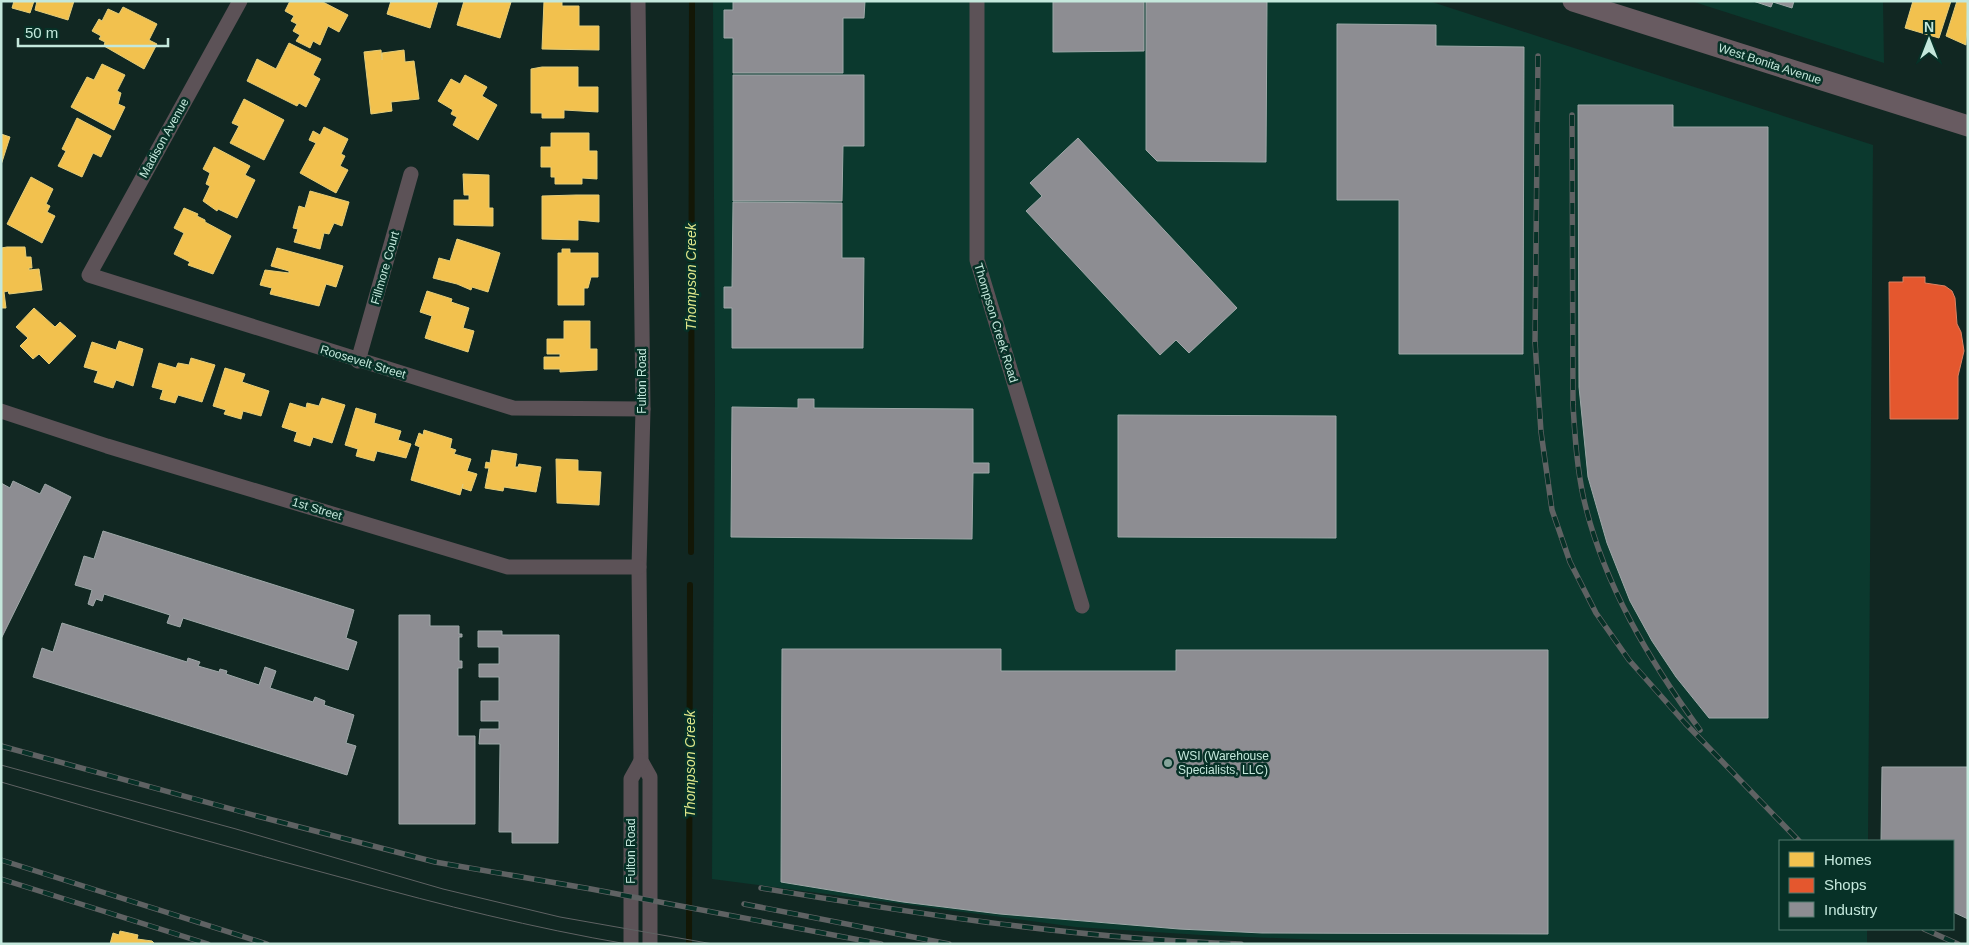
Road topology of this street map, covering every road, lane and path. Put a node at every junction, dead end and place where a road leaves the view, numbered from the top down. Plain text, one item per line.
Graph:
1 (240, 1) edge
2 (638, 1) edge
3 (976, 1) edge
4 (1573, 1) edge
5 (1968, 126) edge
6 (411, 174) dead end
7 (89, 276) joint
8 (358, 361) junction
9 (643, 409) junction
10 (1, 411) edge
11 (639, 567) junction
12 (1082, 606) dead end
13 (641, 761) junction
14 (631, 944) edge
15 (650, 944) edge

1 - 7 street, Madison Avenue
2 - 9 street, Fulton Road
3 - 12 street, Thompson Creek Road
4 - 5 main road, West Bonita Avenue
6 - 8 street, Fillmore Court
7 - 8 street, Roosevelt Street
8 - 9 street, Roosevelt Street
9 - 11 street, Fulton Road
10 - 11 street, 1st Street
11 - 13 street, Fulton Road
13 - 14 street, Fulton Road
13 - 15 street, Fulton Road

